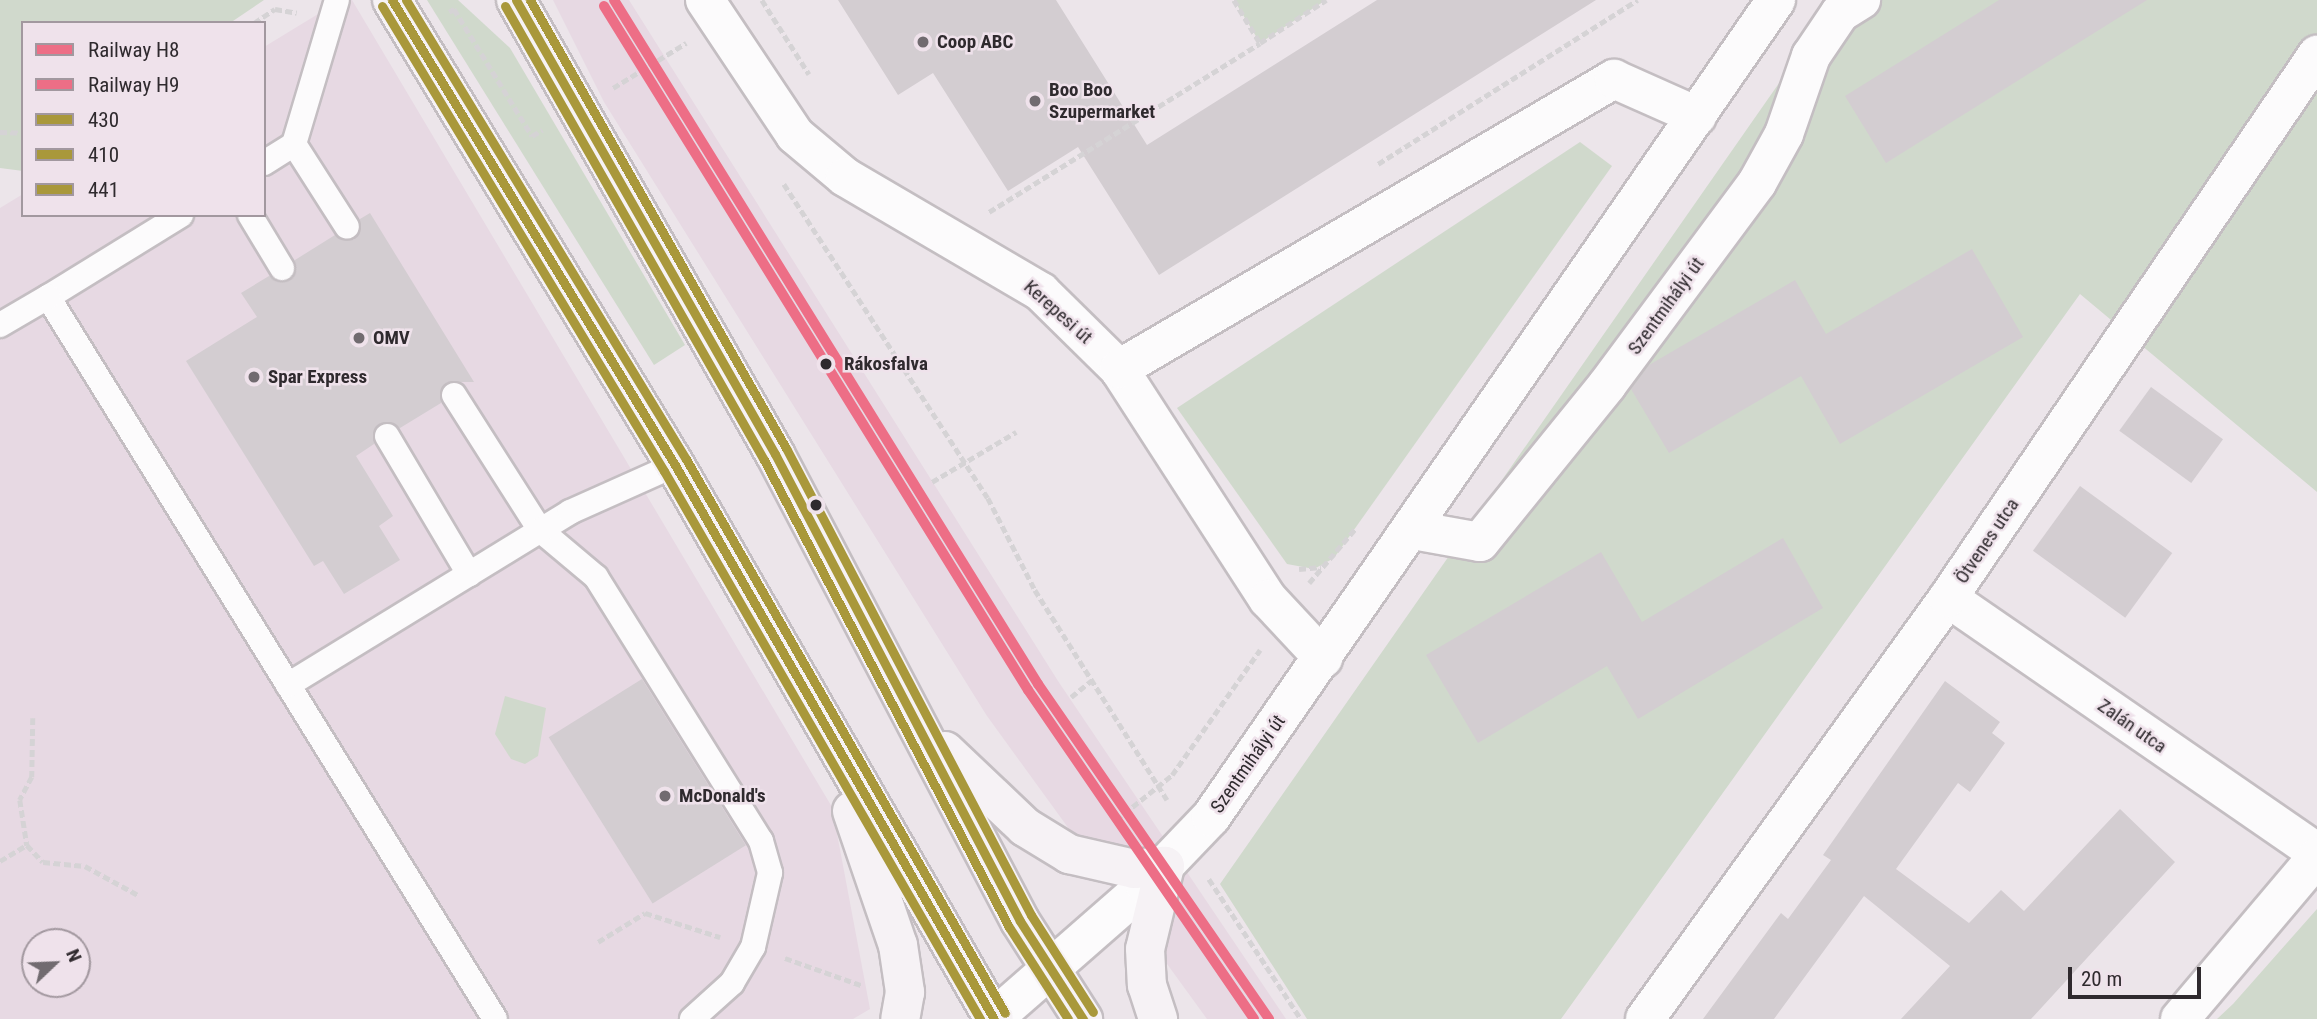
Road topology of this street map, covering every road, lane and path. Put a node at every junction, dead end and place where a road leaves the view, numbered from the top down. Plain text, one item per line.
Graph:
1 (337, 0) edge
2 (392, 0) edge
3 (516, 0) edge
4 (1234, 0) edge
5 (1326, 0) edge
6 (1776, 0) edge
7 (1861, 0) edge
8 (694, 15) edge
9 (1260, 43) junction
10 (698, 52) dead end
11 (2317, 55) edge
12 (1697, 116) junction
13 (0, 132) edge
14 (21, 133) edge
15 (294, 144) junction
16 (266, 162) edge
17 (782, 181) dead end
18 (982, 216) dead end
19 (178, 217) edge
20 (251, 217) edge
21 (347, 227) dead end
22 (282, 268) dead end
23 (48, 297) junction
24 (0, 325) edge
25 (1118, 369) junction
26 (454, 395) dead end
27 (1016, 432) dead end
28 (387, 436) dead end
29 (965, 462) junction
30 (675, 465) junction
31 (932, 482) dead end
32 (540, 530) junction
33 (1413, 530) junction
34 (1322, 567) dead end
35 (469, 574) junction
36 (1948, 598) junction
37 (1284, 616) junction
38 (1323, 658) junction
39 (1091, 681) junction
40 (288, 685) junction
41 (1071, 697) dead end
42 (911, 714) junction
43 (33, 718) dead end
44 (824, 722) junction
45 (1160, 786) junction
46 (1107, 828) dead end
47 (27, 845) junction
48 (1177, 853) junction
49 (2317, 855) edge
50 (0, 861) edge
51 (138, 895) dead end
52 (1049, 969) junction
53 (495, 1019) edge
54 (692, 1019) edge
55 (900, 1019) edge
56 (994, 1019) edge
57 (1083, 1019) edge
58 (1158, 1019) edge
59 (1301, 1019) edge
60 (1645, 1019) edge
61 (2180, 1019) edge

1 - 15 lane
2 - 30 main road
3 - 42 main road
4 - 9 path
5 - 9 path
6 - 12 street, Szentmihályi út
7 - 33 street, Szentmihályi út
8 - 10 path
8 - 25 street, Kerepesi út
9 - 18 path
11 - 36 street, Ötvenes utca
12 - 25 street
12 - 33 street, Szentmihályi út
13 - 14 path
15 - 16 lane
15 - 21 lane
17 - 29 path
19 - 23 lane
20 - 22 lane
23 - 24 lane
23 - 40 lane
25 - 37 street, Kerepesi út
26 - 32 lane
27 - 29 path
28 - 35 lane
29 - 31 path
29 - 39 path
30 - 32 lane
30 - 44 main road
32 - 35 lane
32 - 54 lane
33 - 38 street, Szentmihályi út
34 - 37 path
35 - 40 lane
36 - 49 street, Zalán utca
36 - 60 street, Ötvenes utca
37 - 38 street, Kerepesi út
37 - 45 path
38 - 48 street, Szentmihályi út
39 - 41 path
39 - 45 path
40 - 53 lane
42 - 48 main road
42 - 52 main road
43 - 47 path
44 - 55 main road
44 - 56 main road
45 - 46 path
45 - 48 path
47 - 50 path
47 - 51 path
48 - 52 street, Szentmihályi út
48 - 58 main road
48 - 59 path
49 - 61 street
52 - 56 street, Szentmihályi út
52 - 57 main road

